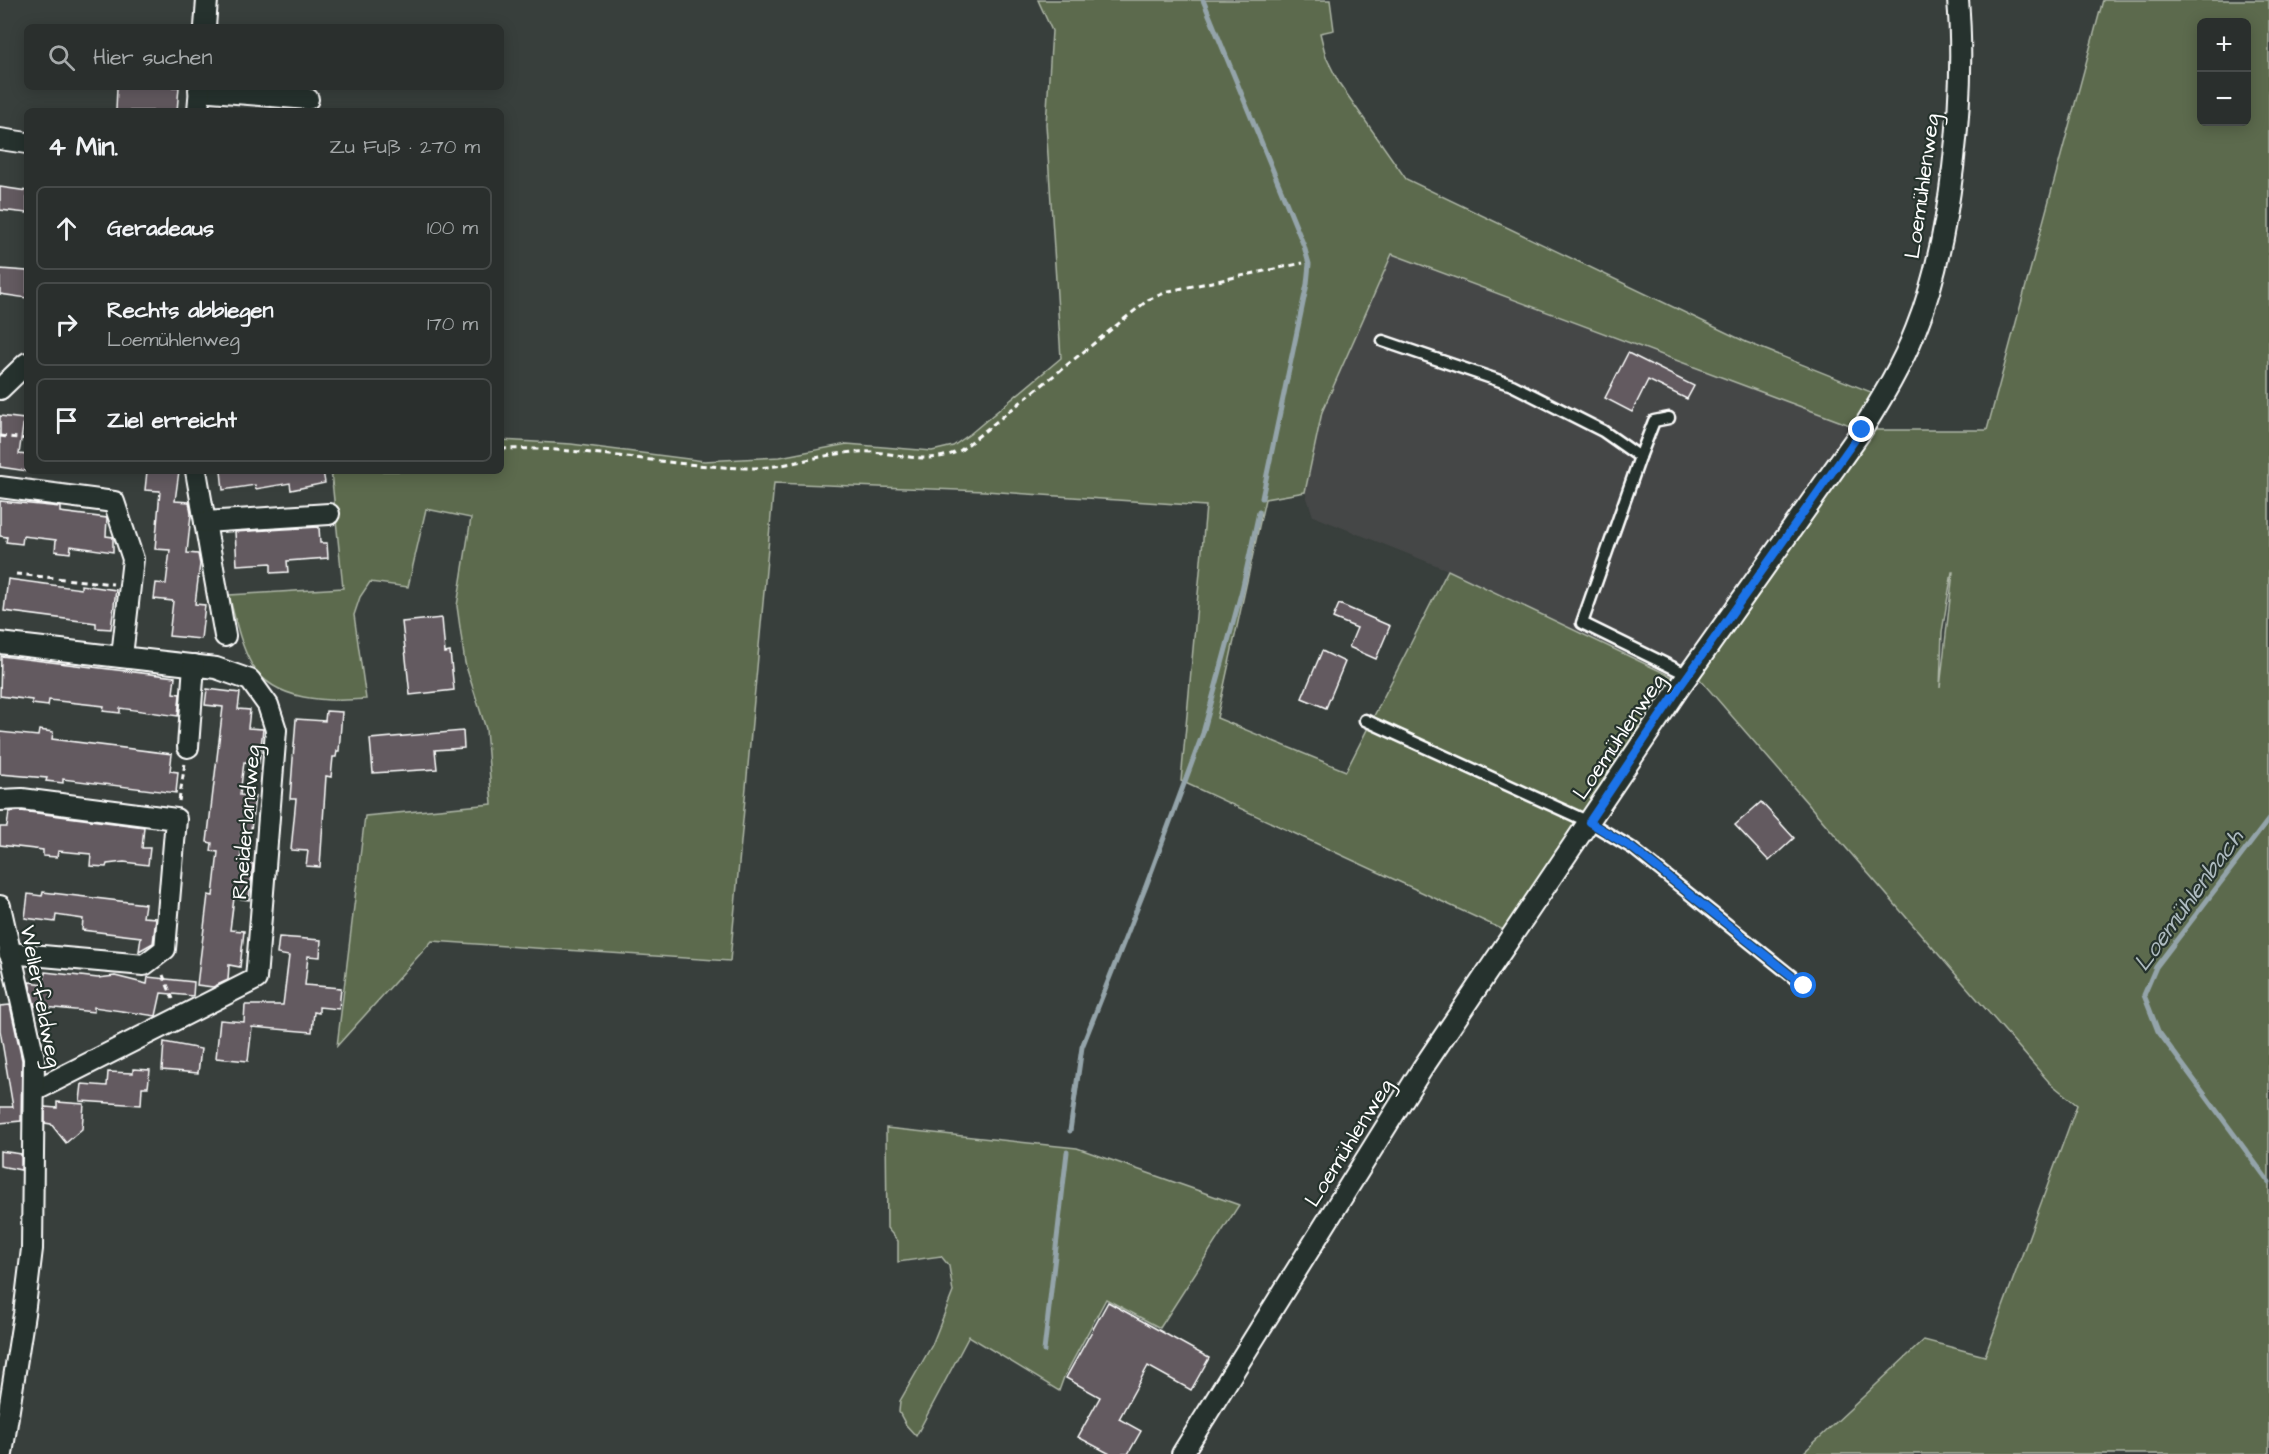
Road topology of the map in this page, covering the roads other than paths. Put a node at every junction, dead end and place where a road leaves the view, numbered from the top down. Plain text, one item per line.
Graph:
1 (207, 0) edge
2 (1958, 0) edge
3 (205, 24) edge
4 (200, 90) edge
5 (220, 90) edge
6 (308, 99) dead end
7 (198, 108) edge
8 (0, 140) edge
9 (24, 143) edge
10 (1383, 341) dead end
11 (24, 366) edge
12 (0, 389) edge
13 (1669, 418) dead end
14 (1640, 457) junction
15 (197, 474) edge
16 (0, 487) edge
17 (329, 514) dead end
18 (205, 522) junction
19 (225, 636) dead end
20 (0, 643) edge
21 (122, 656) junction
22 (194, 665) junction
23 (1688, 675) junction
24 (1365, 720) dead end
25 (188, 747) road end
26 (0, 800) edge
27 (1589, 822) junction
28 (0, 906) edge
29 (7, 961) edge
30 (1804, 986) dead end
31 (34, 1091) junction
32 (2, 1454) edge
33 (1182, 1454) edge

1 - 3 street
2 - 23 street, Loemühlenweg
4 - 7 street
5 - 6 street
8 - 9 street
10 - 14 lane
11 - 12 street
13 - 14 lane
14 - 23 lane
15 - 18 street
16 - 21 street
17 - 18 street
18 - 19 street
20 - 21 street, Rheiderlandweg
21 - 22 street, Rheiderlandweg
22 - 25 street
22 - 31 street, Rheiderlandweg
23 - 27 street, Loemühlenweg
24 - 27 lane
26 - 29 street
27 - 30 lane
27 - 33 street, Loemühlenweg
28 - 29 street, Wellerfeldweg
29 - 31 street, Wellerfeldweg
31 - 32 street, Wellerfeldweg

